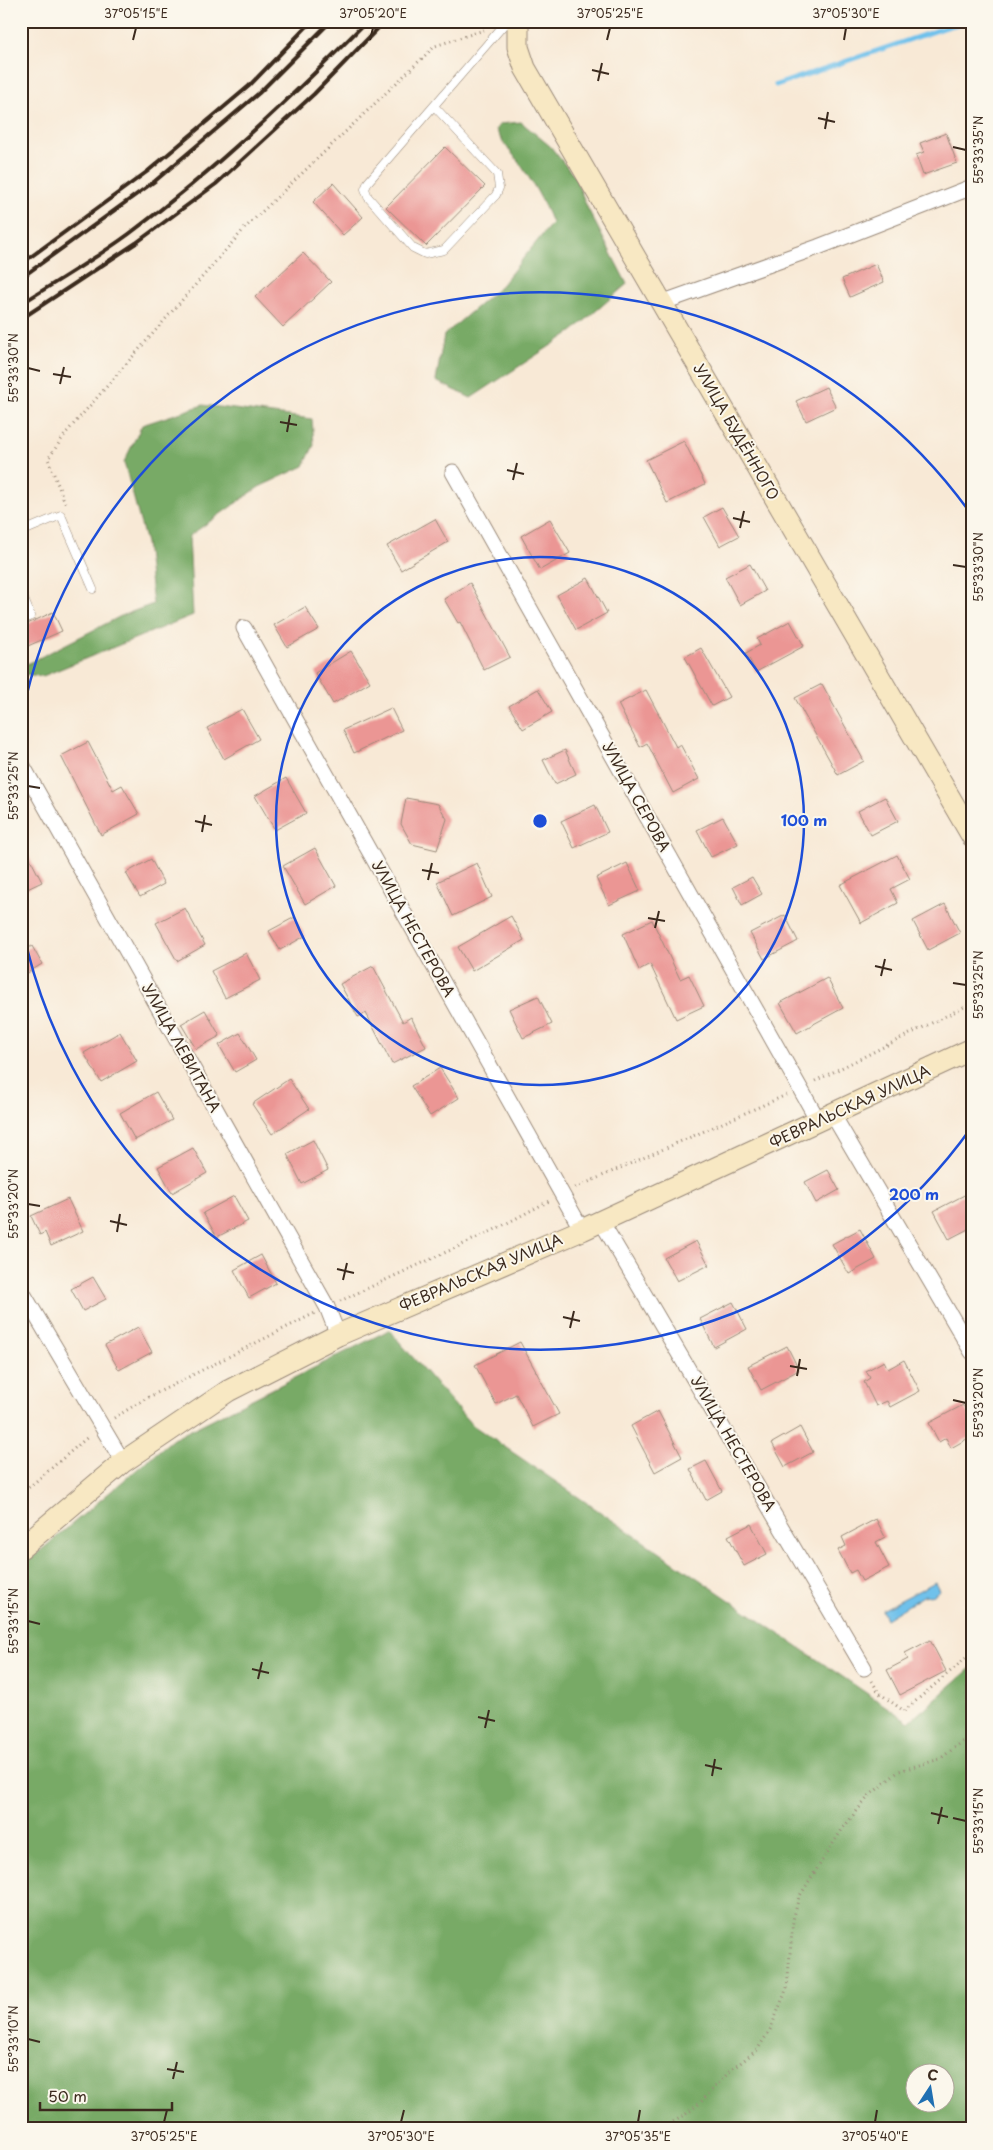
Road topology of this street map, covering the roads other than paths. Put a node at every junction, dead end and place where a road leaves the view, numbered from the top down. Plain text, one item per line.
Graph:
1 (511, 21) edge
2 (518, 21) edge
3 (434, 106) junction
4 (972, 187) edge
5 (661, 303) junction
6 (453, 472) dead end
7 (21, 532) edge
8 (93, 589) dead end
9 (21, 592) edge
10 (21, 620) edge
11 (244, 628) dead end
12 (21, 762) edge
13 (972, 836) edge
14 (972, 1050) edge
15 (826, 1118) junction
16 (602, 1221) junction
17 (582, 1230) junction
18 (21, 1290) edge
19 (338, 1335) junction
20 (972, 1352) edge
21 (123, 1462) junction
22 (21, 1548) edge
23 (864, 1668) road end

1 - 3 lane
2 - 5 main road, УЛИЦА БУДЁННОГО
3 - 3 lane
4 - 5 street
5 - 13 main road, УЛИЦА БУДЁННОГО
6 - 15 street, УЛИЦА СЕРОВА
7 - 8 lane
9 - 10 lane
11 - 17 street, УЛИЦА НЕСТЕРОВА
12 - 19 street, УЛИЦА ЛЕВИТАНА
14 - 15 main road, ФЕВРАЛЬСКАЯ УЛИЦА
15 - 16 main road, ФЕВРАЛЬСКАЯ УЛИЦА
15 - 20 street, УЛИЦА СЕРОВА
16 - 17 main road, ФЕВРАЛЬСКАЯ УЛИЦА
16 - 23 street, УЛИЦА НЕСТЕРОВА
17 - 19 main road, ФЕВРАЛЬСКАЯ УЛИЦА
18 - 21 street
19 - 21 main road, ФЕВРАЛЬСКАЯ УЛИЦА
21 - 22 main road, ФЕВРАЛЬСКАЯ УЛИЦА

